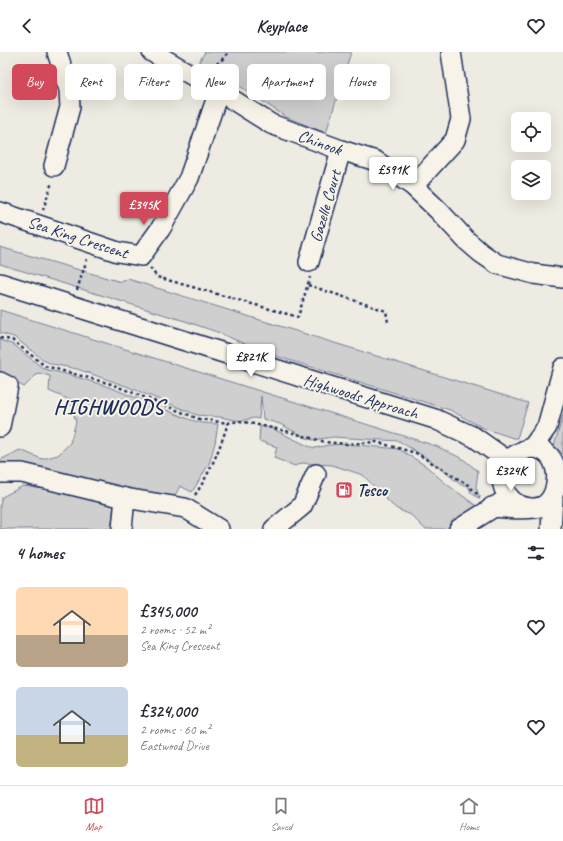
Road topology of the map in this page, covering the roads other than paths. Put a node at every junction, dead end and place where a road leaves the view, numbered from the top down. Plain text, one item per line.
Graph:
1 (57, 52) edge
2 (152, 52) edge
3 (451, 52) edge
4 (191, 75) edge
5 (216, 100) edge
6 (233, 100) edge
7 (341, 150) junction
8 (54, 166) road end
9 (413, 186) junction
10 (0, 212) edge
11 (309, 262) road end
12 (563, 278) edge
13 (0, 283) edge
14 (563, 368) edge
15 (0, 382) edge
16 (0, 427) edge
17 (547, 427) junction
18 (532, 448) junction
19 (550, 456) junction
20 (508, 461) junction
21 (0, 473) edge
22 (316, 474) dead end
23 (562, 478) edge
24 (125, 498) junction
25 (509, 498) junction
26 (553, 499) junction
27 (492, 507) junction
28 (533, 508) junction
29 (122, 529) edge
30 (219, 529) edge
31 (274, 529) edge
32 (459, 529) edge
33 (551, 529) edge

1 - 8 street
2 - 4 street, Chinook
3 - 9 street
5 - 10 street, Sea King Crescent
6 - 7 street, Chinook
7 - 9 street, Chinook
7 - 11 street, Gazelle Court
9 - 12 street, Chinook
13 - 20 street, Highwoods Approach
14 - 17 street
15 - 16 street
17 - 18 street
17 - 19 street
18 - 19 street
18 - 20 street
19 - 23 street
20 - 25 street
21 - 24 street
22 - 31 street
23 - 26 street
24 - 29 street
24 - 30 street
25 - 27 street
25 - 28 street
26 - 28 street
26 - 33 street
27 - 28 street
27 - 32 street
28 - 33 street

